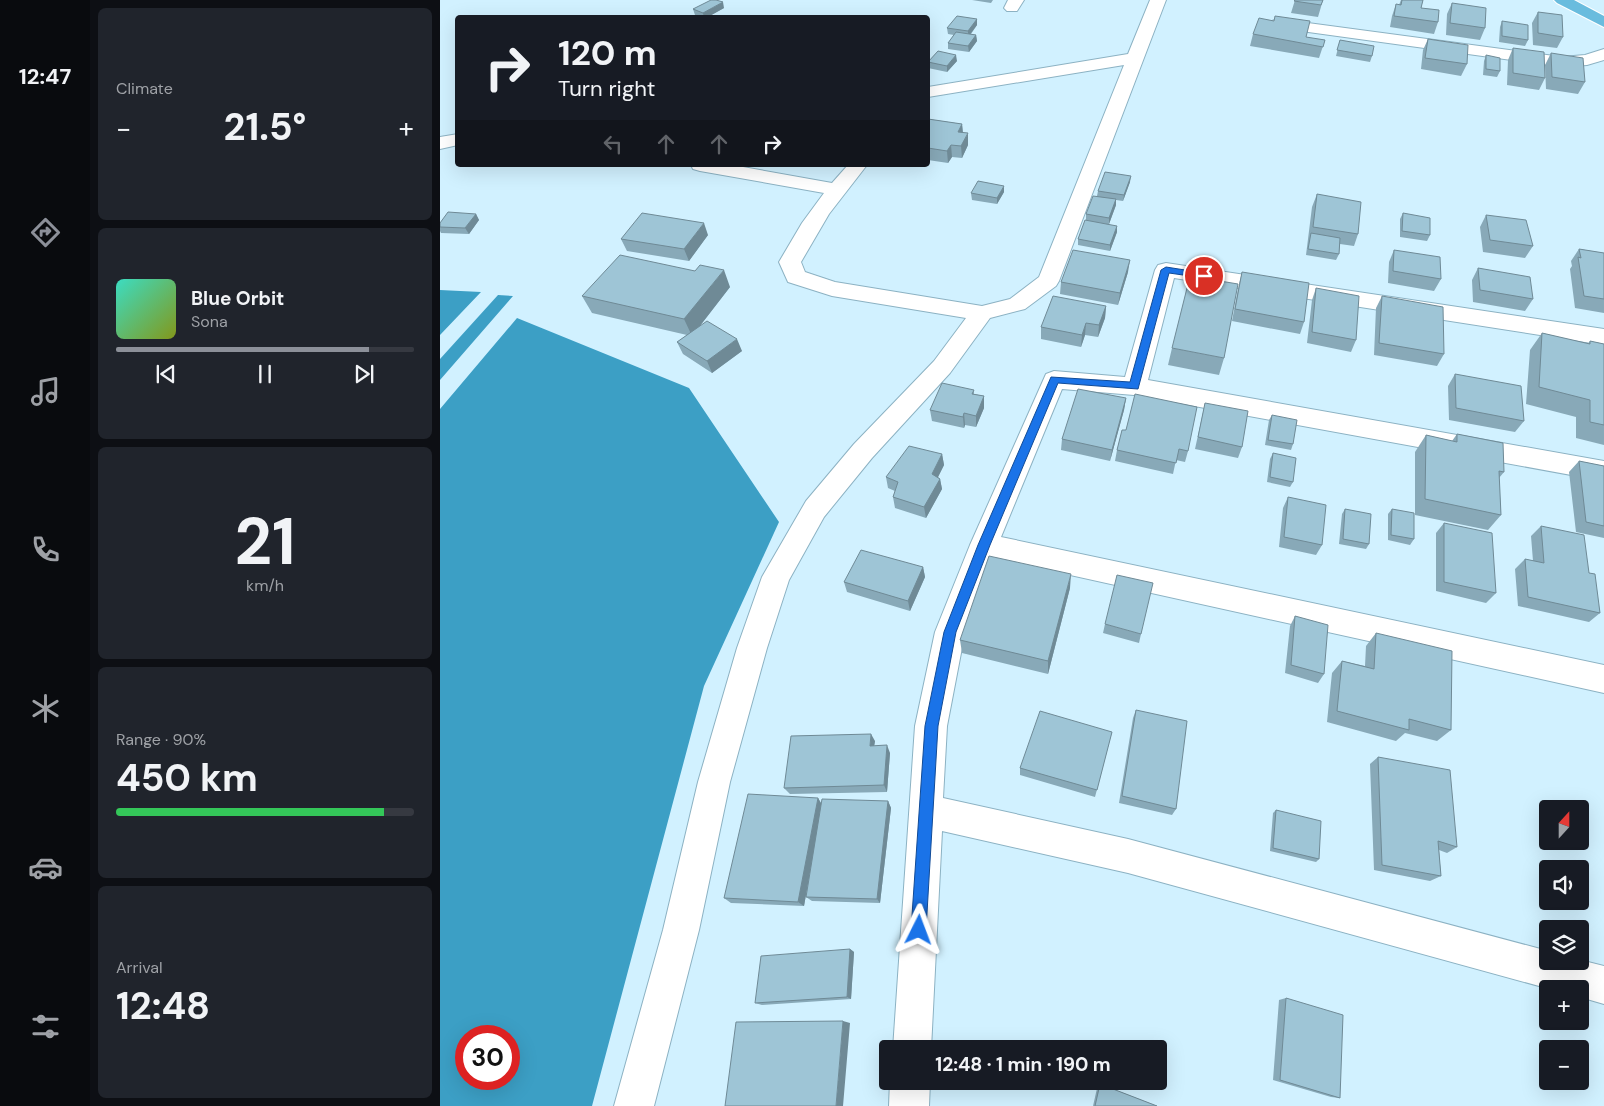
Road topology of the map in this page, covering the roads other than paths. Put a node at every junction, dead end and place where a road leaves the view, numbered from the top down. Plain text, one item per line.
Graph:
1 (1158, 0) edge
2 (1562, 0) edge
3 (1585, 0) edge
4 (1604, 10) edge
5 (1604, 22) edge
6 (1278, 24) edge
7 (1604, 54) edge
8 (1135, 58) junction
9 (930, 92) edge
10 (455, 140) edge
11 (440, 143) edge
12 (711, 167) edge
13 (856, 167) edge
14 (836, 189) junction
15 (982, 313) junction
16 (1604, 337) edge
17 (1134, 386) junction
18 (1604, 471) edge
19 (984, 545) junction
20 (1604, 679) edge
21 (926, 811) junction
22 (1604, 985) edge
23 (913, 1040) edge
24 (910, 1090) edge
25 (634, 1106) edge
26 (909, 1106) edge

1 - 8 street
2 - 5 highway
3 - 4 highway
6 - 7 street
8 - 9 street
8 - 15 street
10 - 11 street
12 - 14 street
13 - 14 street
14 - 15 street
15 - 25 street
16 - 17 street
17 - 18 street
17 - 19 street
19 - 20 street
19 - 21 street
21 - 22 street
21 - 23 street
24 - 26 street

